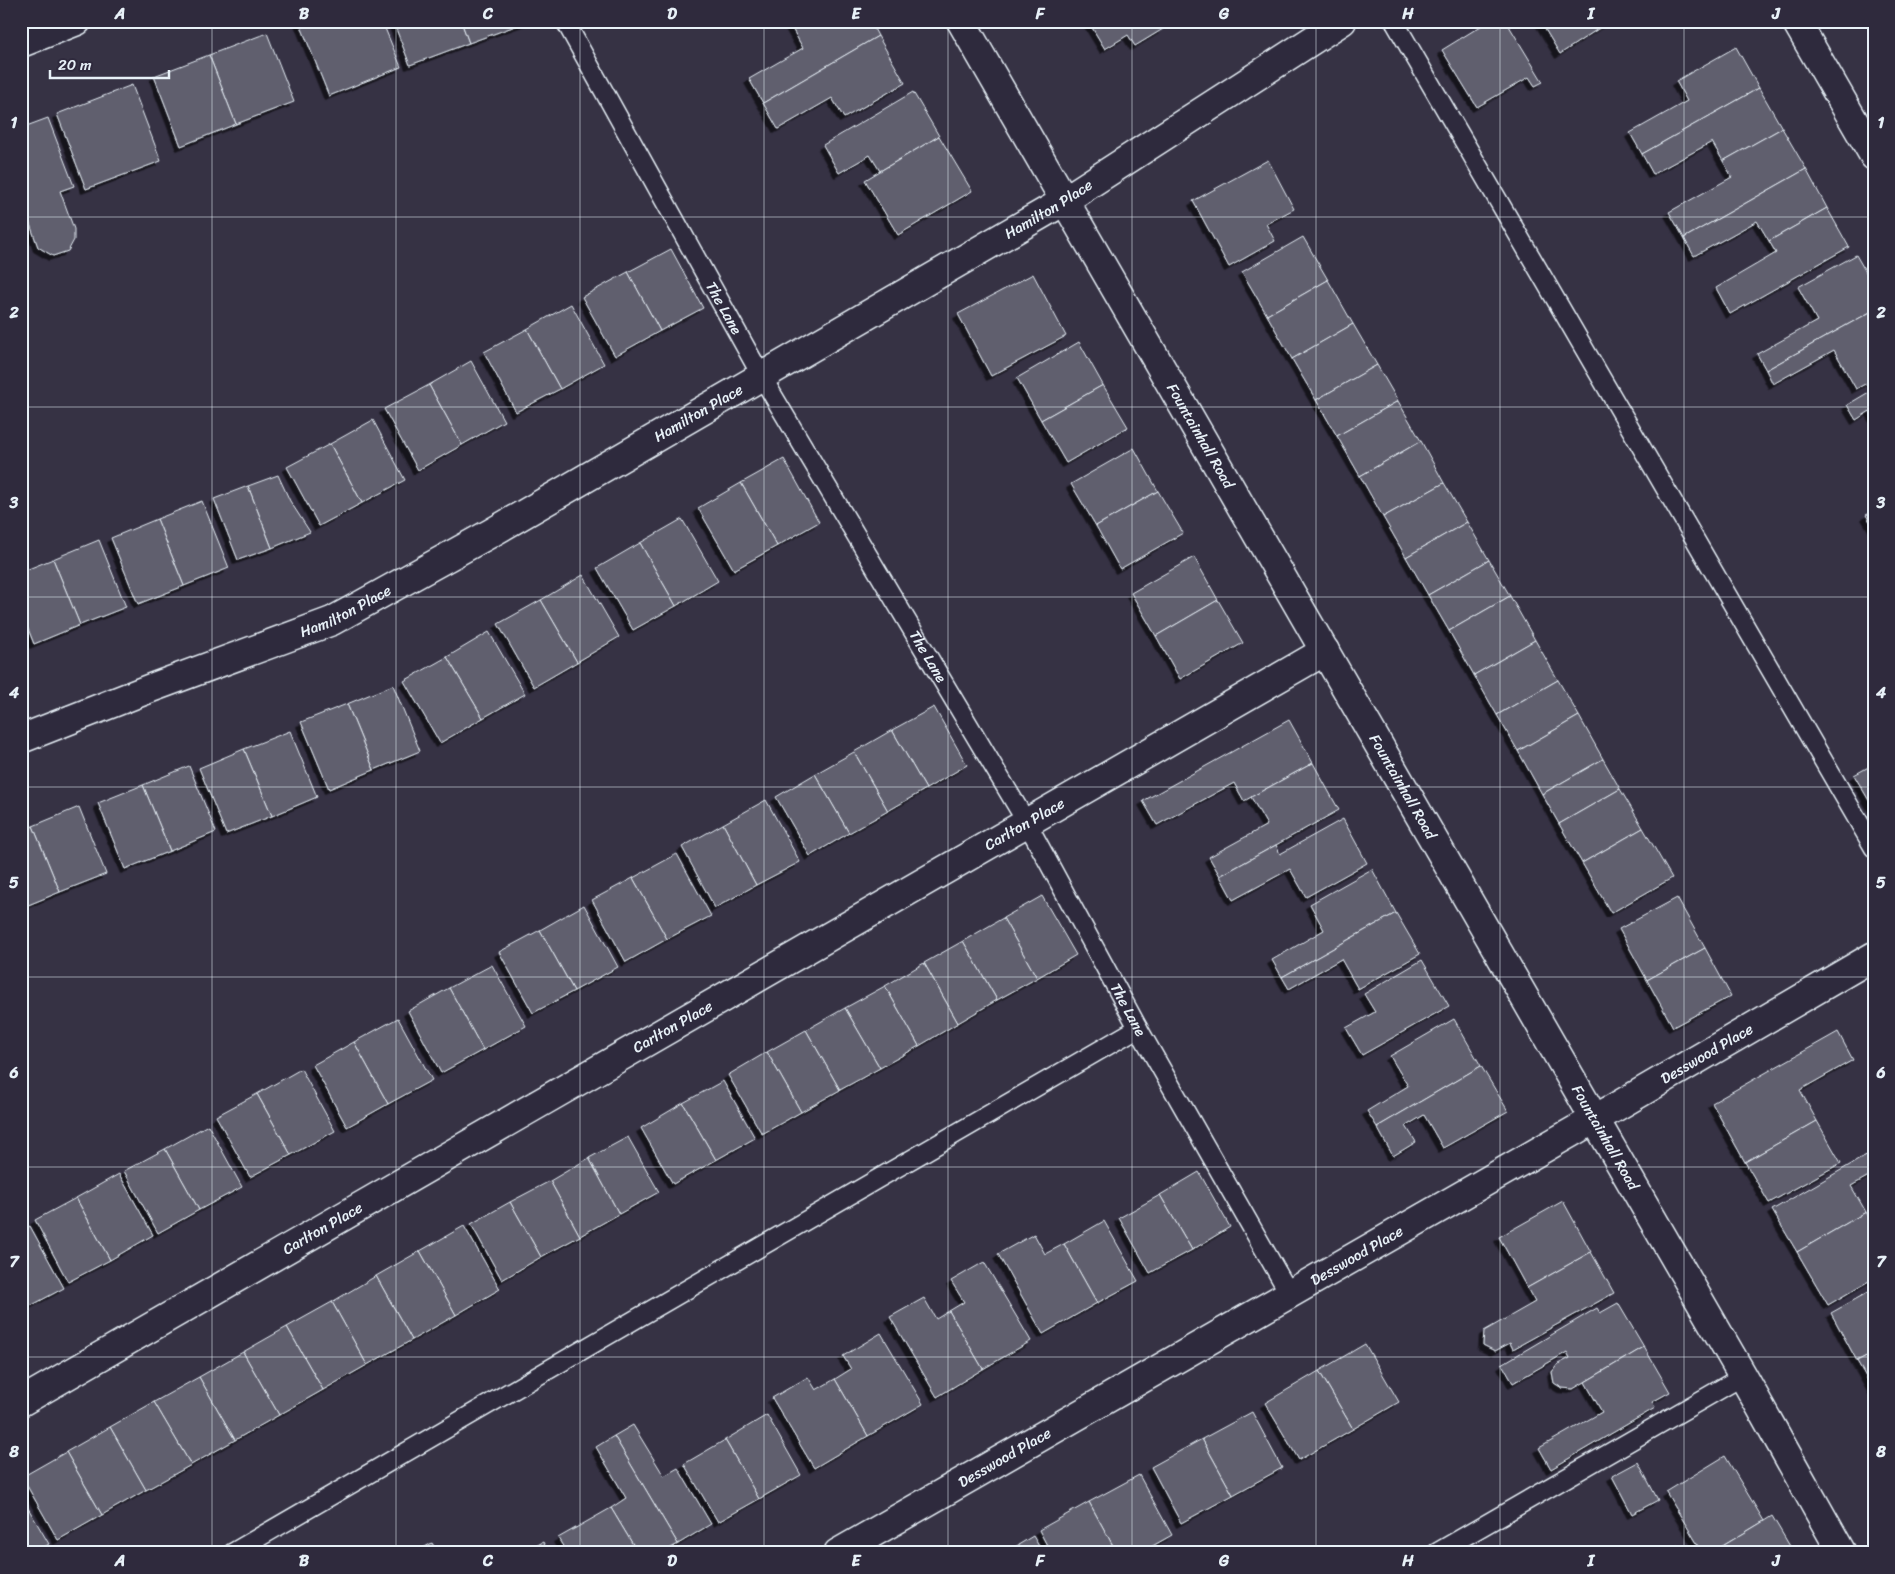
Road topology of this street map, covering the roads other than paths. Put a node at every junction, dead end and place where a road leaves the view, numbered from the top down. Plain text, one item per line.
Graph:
1 (77, 21) edge
2 (565, 21) edge
3 (961, 21) edge
4 (1342, 21) edge
5 (1394, 21) edge
6 (1796, 21) edge
7 (21, 43) edge
8 (1874, 156) edge
9 (1065, 201) junction
10 (762, 377) junction
11 (1325, 651) junction
12 (21, 739) edge
13 (1027, 823) junction
14 (1874, 848) edge
15 (1874, 956) edge
16 (1138, 1028) junction
17 (1595, 1119) junction
18 (1290, 1293) junction
19 (1743, 1376) junction
20 (21, 1402) edge
21 (232, 1553) edge
22 (838, 1553) edge
23 (1436, 1553) edge
24 (1842, 1553) edge

1 - 7 street
2 - 10 lane, The Lane
3 - 9 street, Fountainhall Road
4 - 9 street, Hamilton Place
5 - 14 lane
6 - 8 street
9 - 10 street, Hamilton Place
9 - 11 street, Fountainhall Road
10 - 12 street, Hamilton Place
10 - 13 lane, The Lane
11 - 13 street, Carlton Place
11 - 17 street, Fountainhall Road
13 - 16 lane, The Lane
13 - 20 street, Carlton Place
15 - 17 street, Desswood Place
16 - 18 lane, The Lane
16 - 21 lane
17 - 18 street, Desswood Place
17 - 19 street, Fountainhall Road
18 - 22 street, Desswood Place
19 - 23 lane
19 - 24 street, Fountainhall Road

